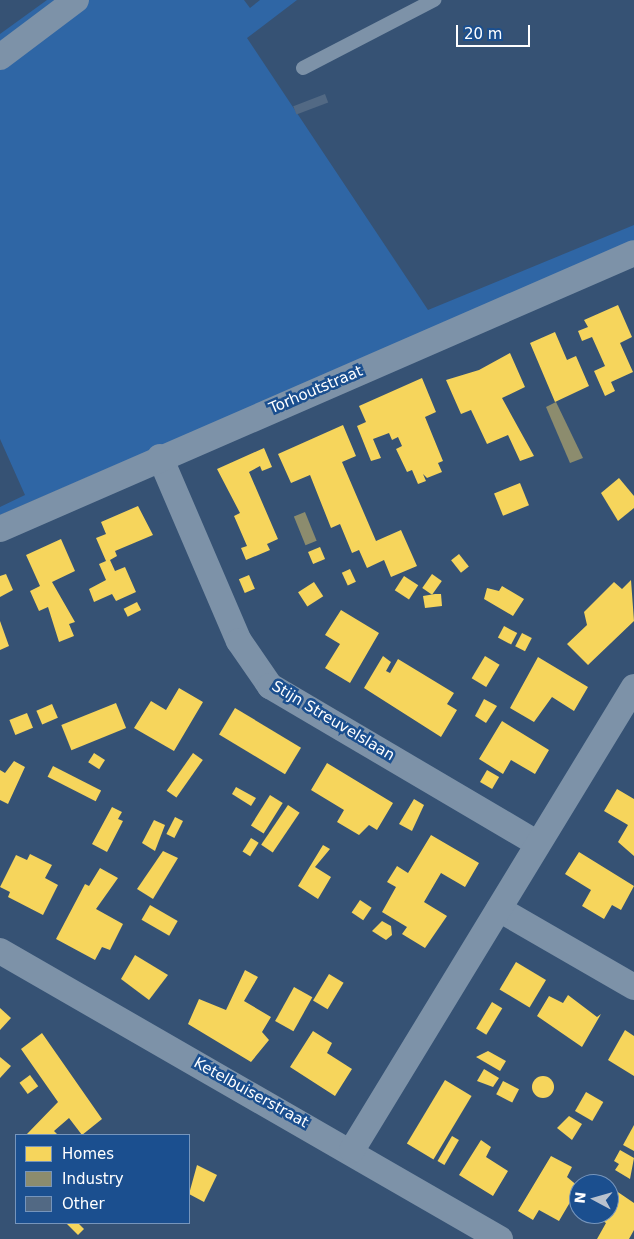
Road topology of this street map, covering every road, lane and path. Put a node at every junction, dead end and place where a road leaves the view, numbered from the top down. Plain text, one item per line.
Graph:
1 (76, 0) edge
2 (434, 0) edge
3 (0, 57) edge
4 (303, 68) dead end
5 (634, 253) edge
6 (160, 457) junction
7 (0, 529) edge
8 (634, 686) edge
9 (537, 843) junction
10 (499, 909) junction
11 (0, 951) edge
12 (634, 987) edge
13 (352, 1150) junction
14 (500, 1239) edge

1 - 3 street
2 - 4 lane
5 - 6 street, Torhoutstraat
6 - 7 street, Torhoutstraat
6 - 9 street, Stijn Streuvelslaan
8 - 9 street
9 - 10 street
10 - 12 street
10 - 13 street
11 - 13 street, Ketelbuiserstraat
13 - 14 street, Ketelbuiserstraat

